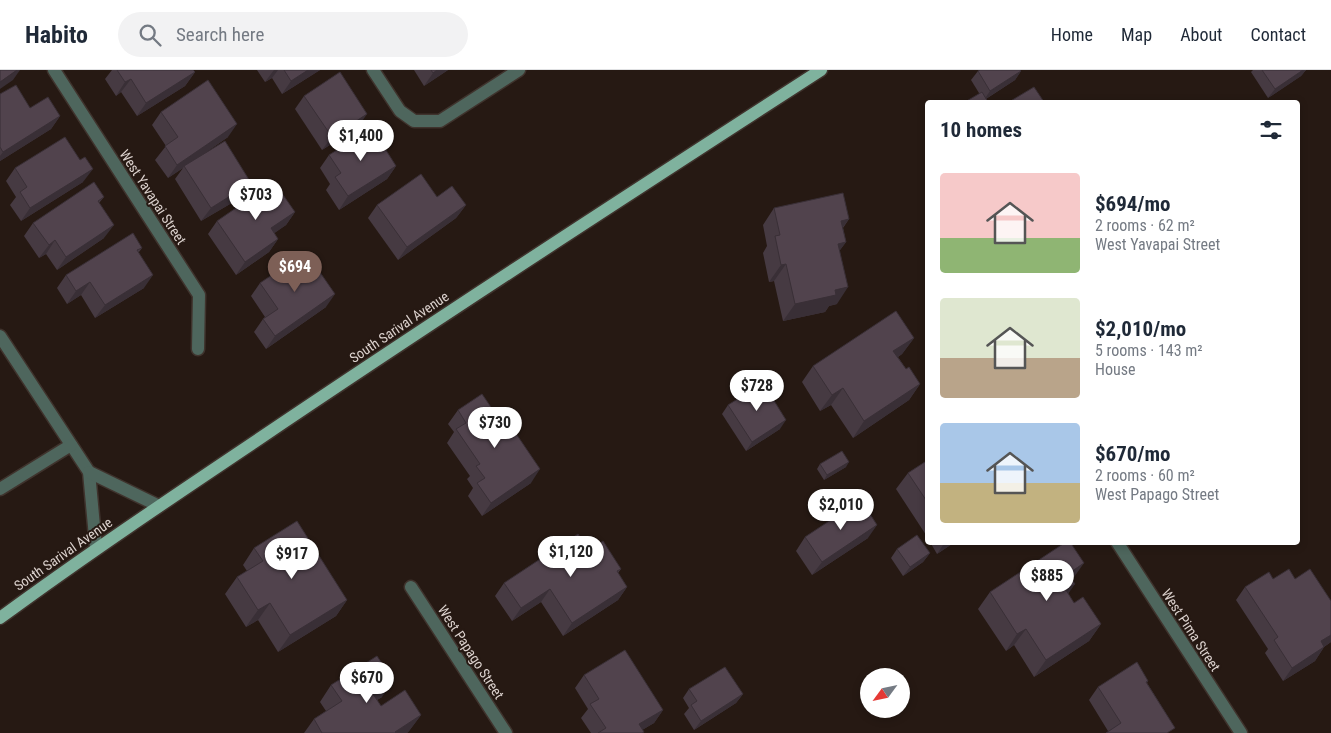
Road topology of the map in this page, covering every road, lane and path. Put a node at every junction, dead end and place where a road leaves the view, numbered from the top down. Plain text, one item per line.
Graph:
1 (54, 70) edge
2 (373, 70) edge
3 (519, 70) edge
4 (821, 70) edge
5 (0, 336) edge
6 (198, 349) dead end
7 (71, 445) junction
8 (89, 472) junction
9 (0, 489) edge
10 (159, 506) junction
11 (1119, 545) edge
12 (96, 548) junction
13 (411, 587) dead end
14 (0, 618) edge
15 (506, 733) edge
16 (1241, 733) edge

1 - 6 street, West Yavapai Street
2 - 3 street
4 - 10 main road, South Sarival Avenue
5 - 7 street
7 - 8 street
7 - 9 street
8 - 10 street
8 - 12 street
10 - 12 main road, South Sarival Avenue
11 - 16 street, West Pima Street
12 - 14 main road, South Sarival Avenue
13 - 15 street, West Papago Street

